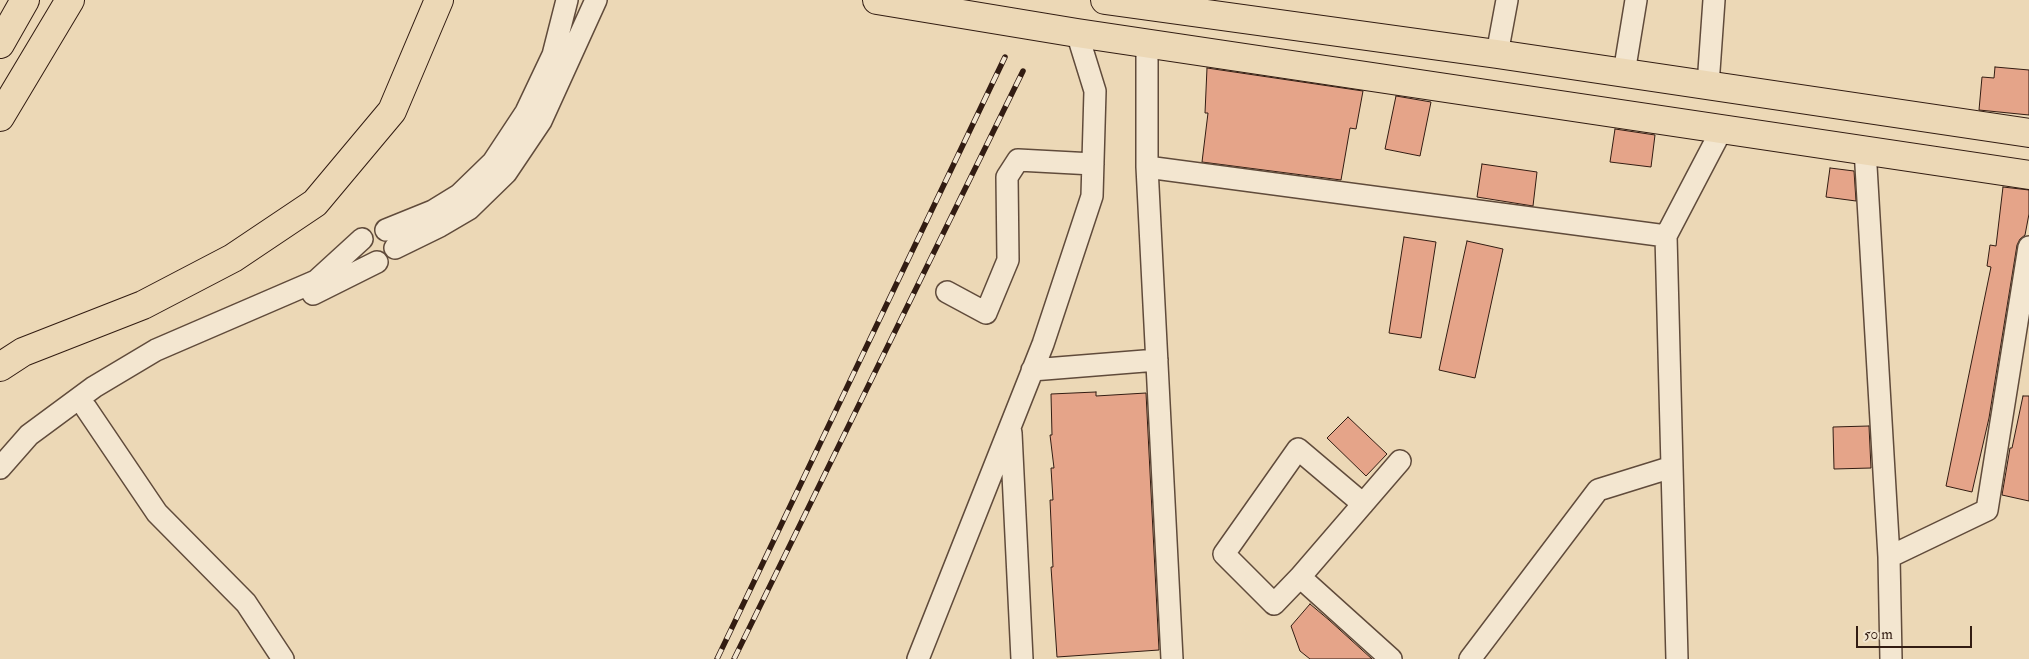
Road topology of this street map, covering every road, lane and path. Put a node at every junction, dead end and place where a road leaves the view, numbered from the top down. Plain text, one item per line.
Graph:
1 (26, 0) edge
2 (70, 0) edge
3 (439, 0) edge
4 (567, 0) edge
5 (596, 0) edge
6 (877, 0) edge
7 (1105, 0) edge
8 (1507, 0) edge
9 (1636, 0) edge
10 (1714, 0) edge
11 (1077, 33) junction
12 (1147, 43) junction
13 (0, 44) edge
14 (1497, 54) junction
15 (1624, 73) junction
16 (1708, 85) junction
17 (0, 117) edge
18 (1722, 128) junction
19 (2029, 133) edge
20 (1865, 149) junction
21 (1093, 164) junction
22 (1147, 167) junction
23 (2029, 175) edge
24 (1666, 236) junction
25 (362, 239) junction
26 (390, 239) junction
27 (2029, 247) edge
28 (377, 262) junction
29 (947, 292) dead end
30 (1157, 360) junction
31 (0, 367) edge
32 (1032, 370) junction
33 (86, 408) junction
34 (1010, 425) junction
35 (1400, 461) dead end
36 (1672, 467) junction
37 (0, 468) edge
38 (1363, 504) junction
39 (1889, 557) junction
40 (1300, 577) junction
41 (283, 659) edge
42 (918, 659) edge
43 (1022, 659) edge
44 (1172, 659) edge
45 (1391, 659) edge
46 (1470, 659) edge
47 (1677, 659) edge
48 (1891, 659) edge

1 - 13 main road
2 - 17 main road
3 - 31 main road
4 - 26 street
5 - 26 street
6 - 11 main road
7 - 14 main road
8 - 14 street
9 - 15 street
10 - 16 street
11 - 12 main road
11 - 21 street
12 - 18 main road
12 - 22 street
14 - 15 main road
15 - 16 main road
16 - 19 main road
18 - 20 main road
18 - 24 street
20 - 23 main road
20 - 39 street
21 - 29 street
21 - 32 street
22 - 24 street
22 - 30 street
24 - 36 street
25 - 26 street
25 - 28 street
25 - 37 street
26 - 28 street
27 - 39 street
28 - 33 street
30 - 32 street
30 - 44 street
32 - 34 street
33 - 37 street
33 - 41 street
34 - 42 street
34 - 43 street
35 - 38 street
36 - 46 street
36 - 47 street
38 - 40 street
38 - 40 street
39 - 48 street
40 - 45 street

